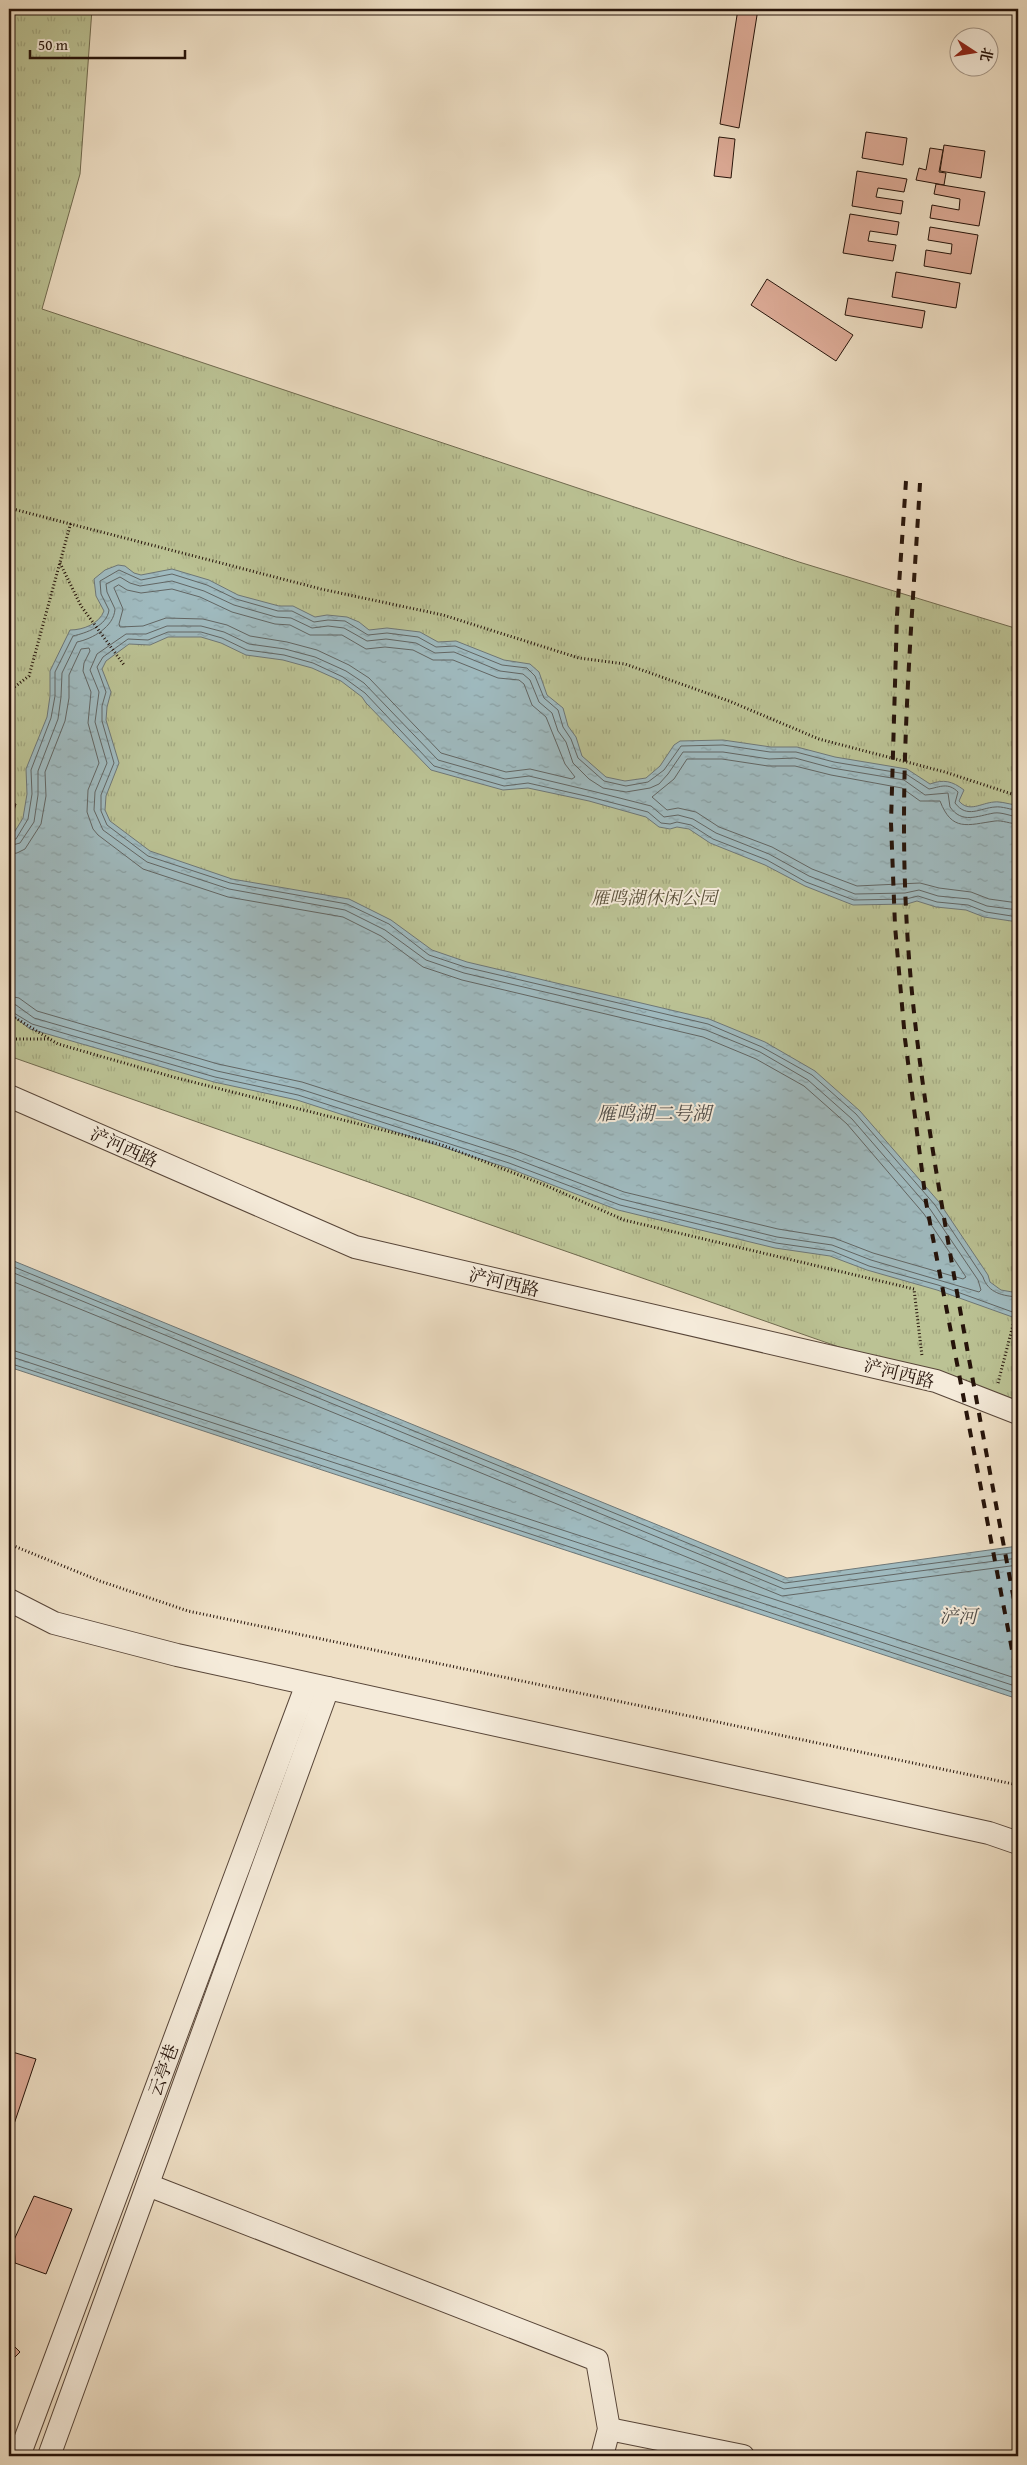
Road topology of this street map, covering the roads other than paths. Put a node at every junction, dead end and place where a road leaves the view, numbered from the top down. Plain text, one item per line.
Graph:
1 (9, 1096) edge
2 (1018, 1413) edge
3 (9, 1600) edge
4 (318, 1686) junction
5 (1018, 1843) edge
6 (148, 2184) junction
7 (609, 2429) junction
8 (18, 2456) edge
9 (48, 2456) edge
10 (602, 2456) edge
11 (743, 2456) edge

1 - 2 street, 浐河西路
3 - 4 street
4 - 5 street
4 - 6 street
4 - 8 street, 云亭巷
6 - 7 street
6 - 9 street
7 - 10 street
7 - 11 street

